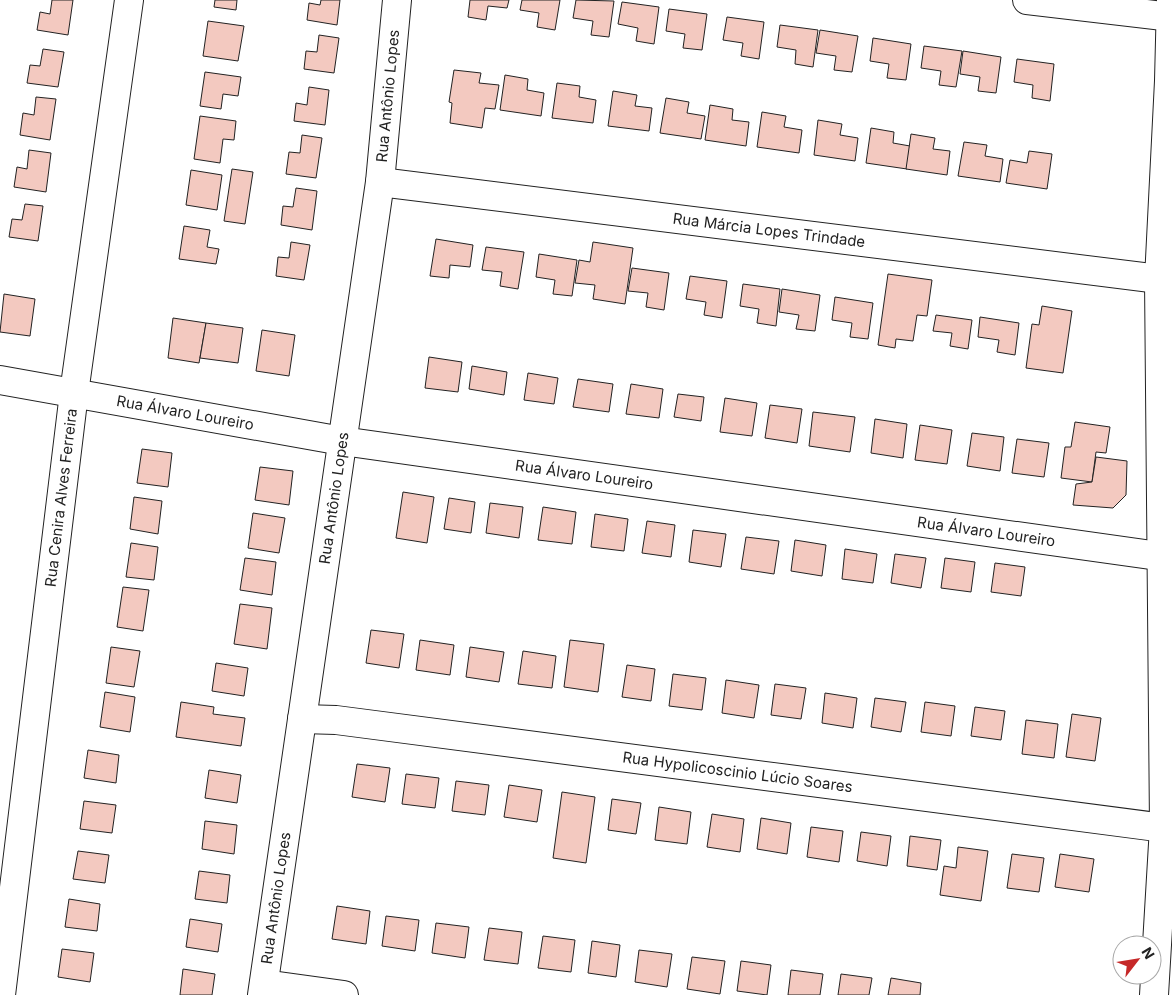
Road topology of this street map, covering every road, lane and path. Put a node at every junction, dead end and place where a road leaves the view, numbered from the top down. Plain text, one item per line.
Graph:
1 (129, 0) edge
2 (397, 0) edge
3 (1027, 0) edge
4 (1171, 11) edge
5 (380, 182) junction
6 (1159, 280) junction
7 (0, 380) edge
8 (74, 393) junction
9 (342, 441) junction
10 (1167, 557) edge
11 (302, 719) junction
12 (1168, 828) edge
13 (263, 989) edge
14 (1, 995) edge
15 (344, 995) edge
16 (1154, 995) edge

1 - 8 street, Rua Cenira Alves Ferreira
2 - 5 street, Rua Antônio Lopes
3 - 4 street
4 - 6 street
5 - 6 street, Rua Márcia Lopes Trindade
5 - 9 street, Rua Antônio Lopes
6 - 10 street
7 - 8 street, Rua Álvaro Loureiro
8 - 9 street, Rua Álvaro Loureiro
8 - 14 street, Rua Cenira Alves Ferreira
9 - 10 street, Rua Álvaro Loureiro
9 - 11 street, Rua Antônio Lopes
10 - 12 street
11 - 12 street, Rua Hypolicoscinio Lúcio Soares
11 - 13 street, Rua Antônio Lopes
12 - 16 street
13 - 15 street

